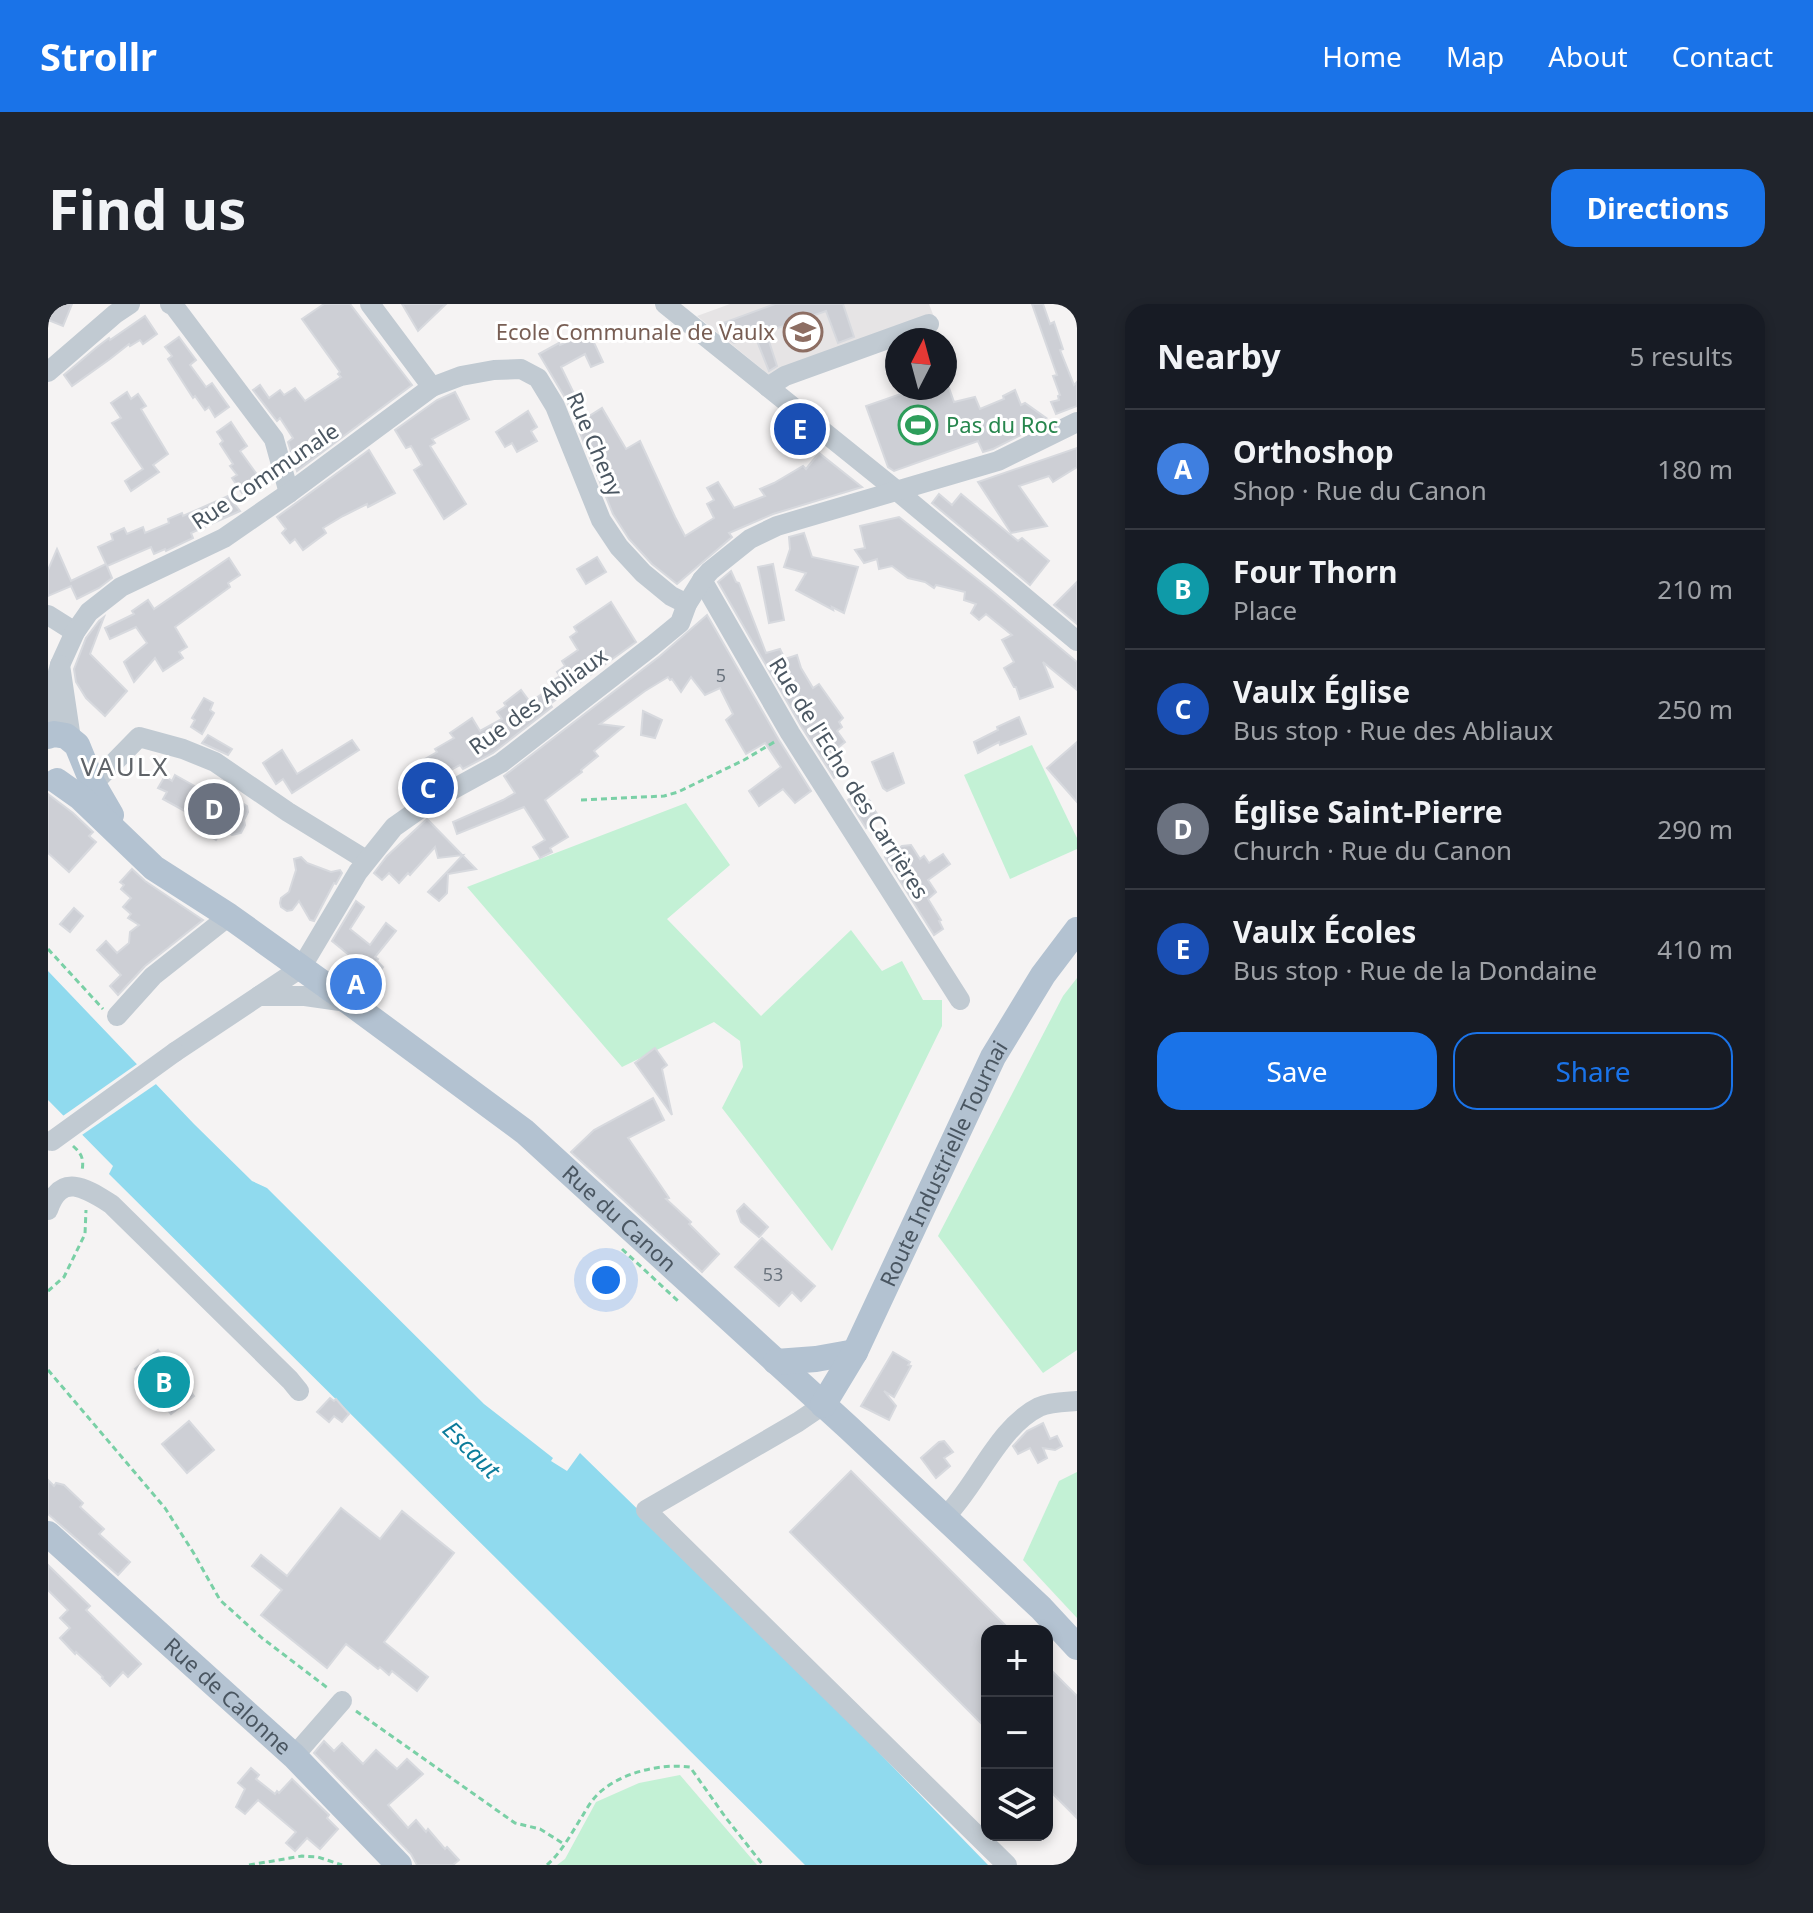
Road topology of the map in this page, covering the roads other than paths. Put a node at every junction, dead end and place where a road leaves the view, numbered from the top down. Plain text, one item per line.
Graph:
1 (130, 304) edge
2 (170, 304) edge
3 (370, 304) edge
4 (665, 304) edge
5 (929, 324) dead end
6 (48, 372) edge
7 (432, 387) junction
8 (768, 387) junction
9 (1077, 422) edge
10 (896, 490) junction
11 (289, 493) junction
12 (702, 580) junction
13 (687, 604) junction
14 (48, 615) edge
15 (75, 632) junction
16 (1077, 641) edge
17 (62, 741) edge
18 (53, 780) edge
19 (93, 784) junction
20 (122, 836) junction
21 (366, 860) junction
22 (229, 916) junction
23 (1077, 930) edge
24 (301, 968) junction
25 (259, 996) junction
26 (960, 1000) dead end
27 (349, 1002) junction
28 (117, 1016) road end
29 (50, 1142) edge
30 (48, 1210) edge
31 (855, 1352) junction
32 (776, 1362) junction
33 (299, 1391) dead end
34 (1077, 1401) edge
35 (823, 1405) junction
36 (944, 1518) junction
37 (48, 1534) edge
38 (1077, 1647) edge
39 (342, 1701) road end
40 (294, 1756) junction
41 (399, 1865) edge
42 (1007, 1865) edge

1 - 6 street
2 - 11 street
3 - 7 street
4 - 8 street
5 - 8 street
7 - 11 street, Rue Communale
7 - 13 street, Rue Cheny
8 - 10 street
9 - 10 street, Rue des Abliaux
10 - 12 street, Rue des Abliaux
10 - 16 street
11 - 15 street, Rue Communale
12 - 13 street, Rue des Abliaux
12 - 26 street, Rue de l'Echo des Carrières
13 - 21 street, Rue des Abliaux
14 - 15 street
15 - 17 street, Rue Communale
17 - 18 main road
17 - 19 main road
18 - 20 main road
19 - 20 main road
19 - 21 street
20 - 22 main road, Rue du Canon
21 - 24 street, Rue des Abliaux
22 - 24 main road, Rue du Canon
22 - 28 street
23 - 31 main road, Route Industrielle Tournai
24 - 25 street, Rue des Abliaux
24 - 27 main road, Rue du Canon
25 - 27 street
25 - 29 street, Rue des Abliaux, bridge
27 - 32 main road, Rue du Canon
30 - 33 street
31 - 32 main road
31 - 35 main road, Route Industrielle Tournai
32 - 35 main road, Rue du Canon
34 - 36 street
35 - 36 main road, Rue du Canon
35 - 42 street
36 - 38 main road, Rue du Canon
37 - 40 main road, Rue de Calonne
39 - 40 street
40 - 41 main road, Rue de Calonne

